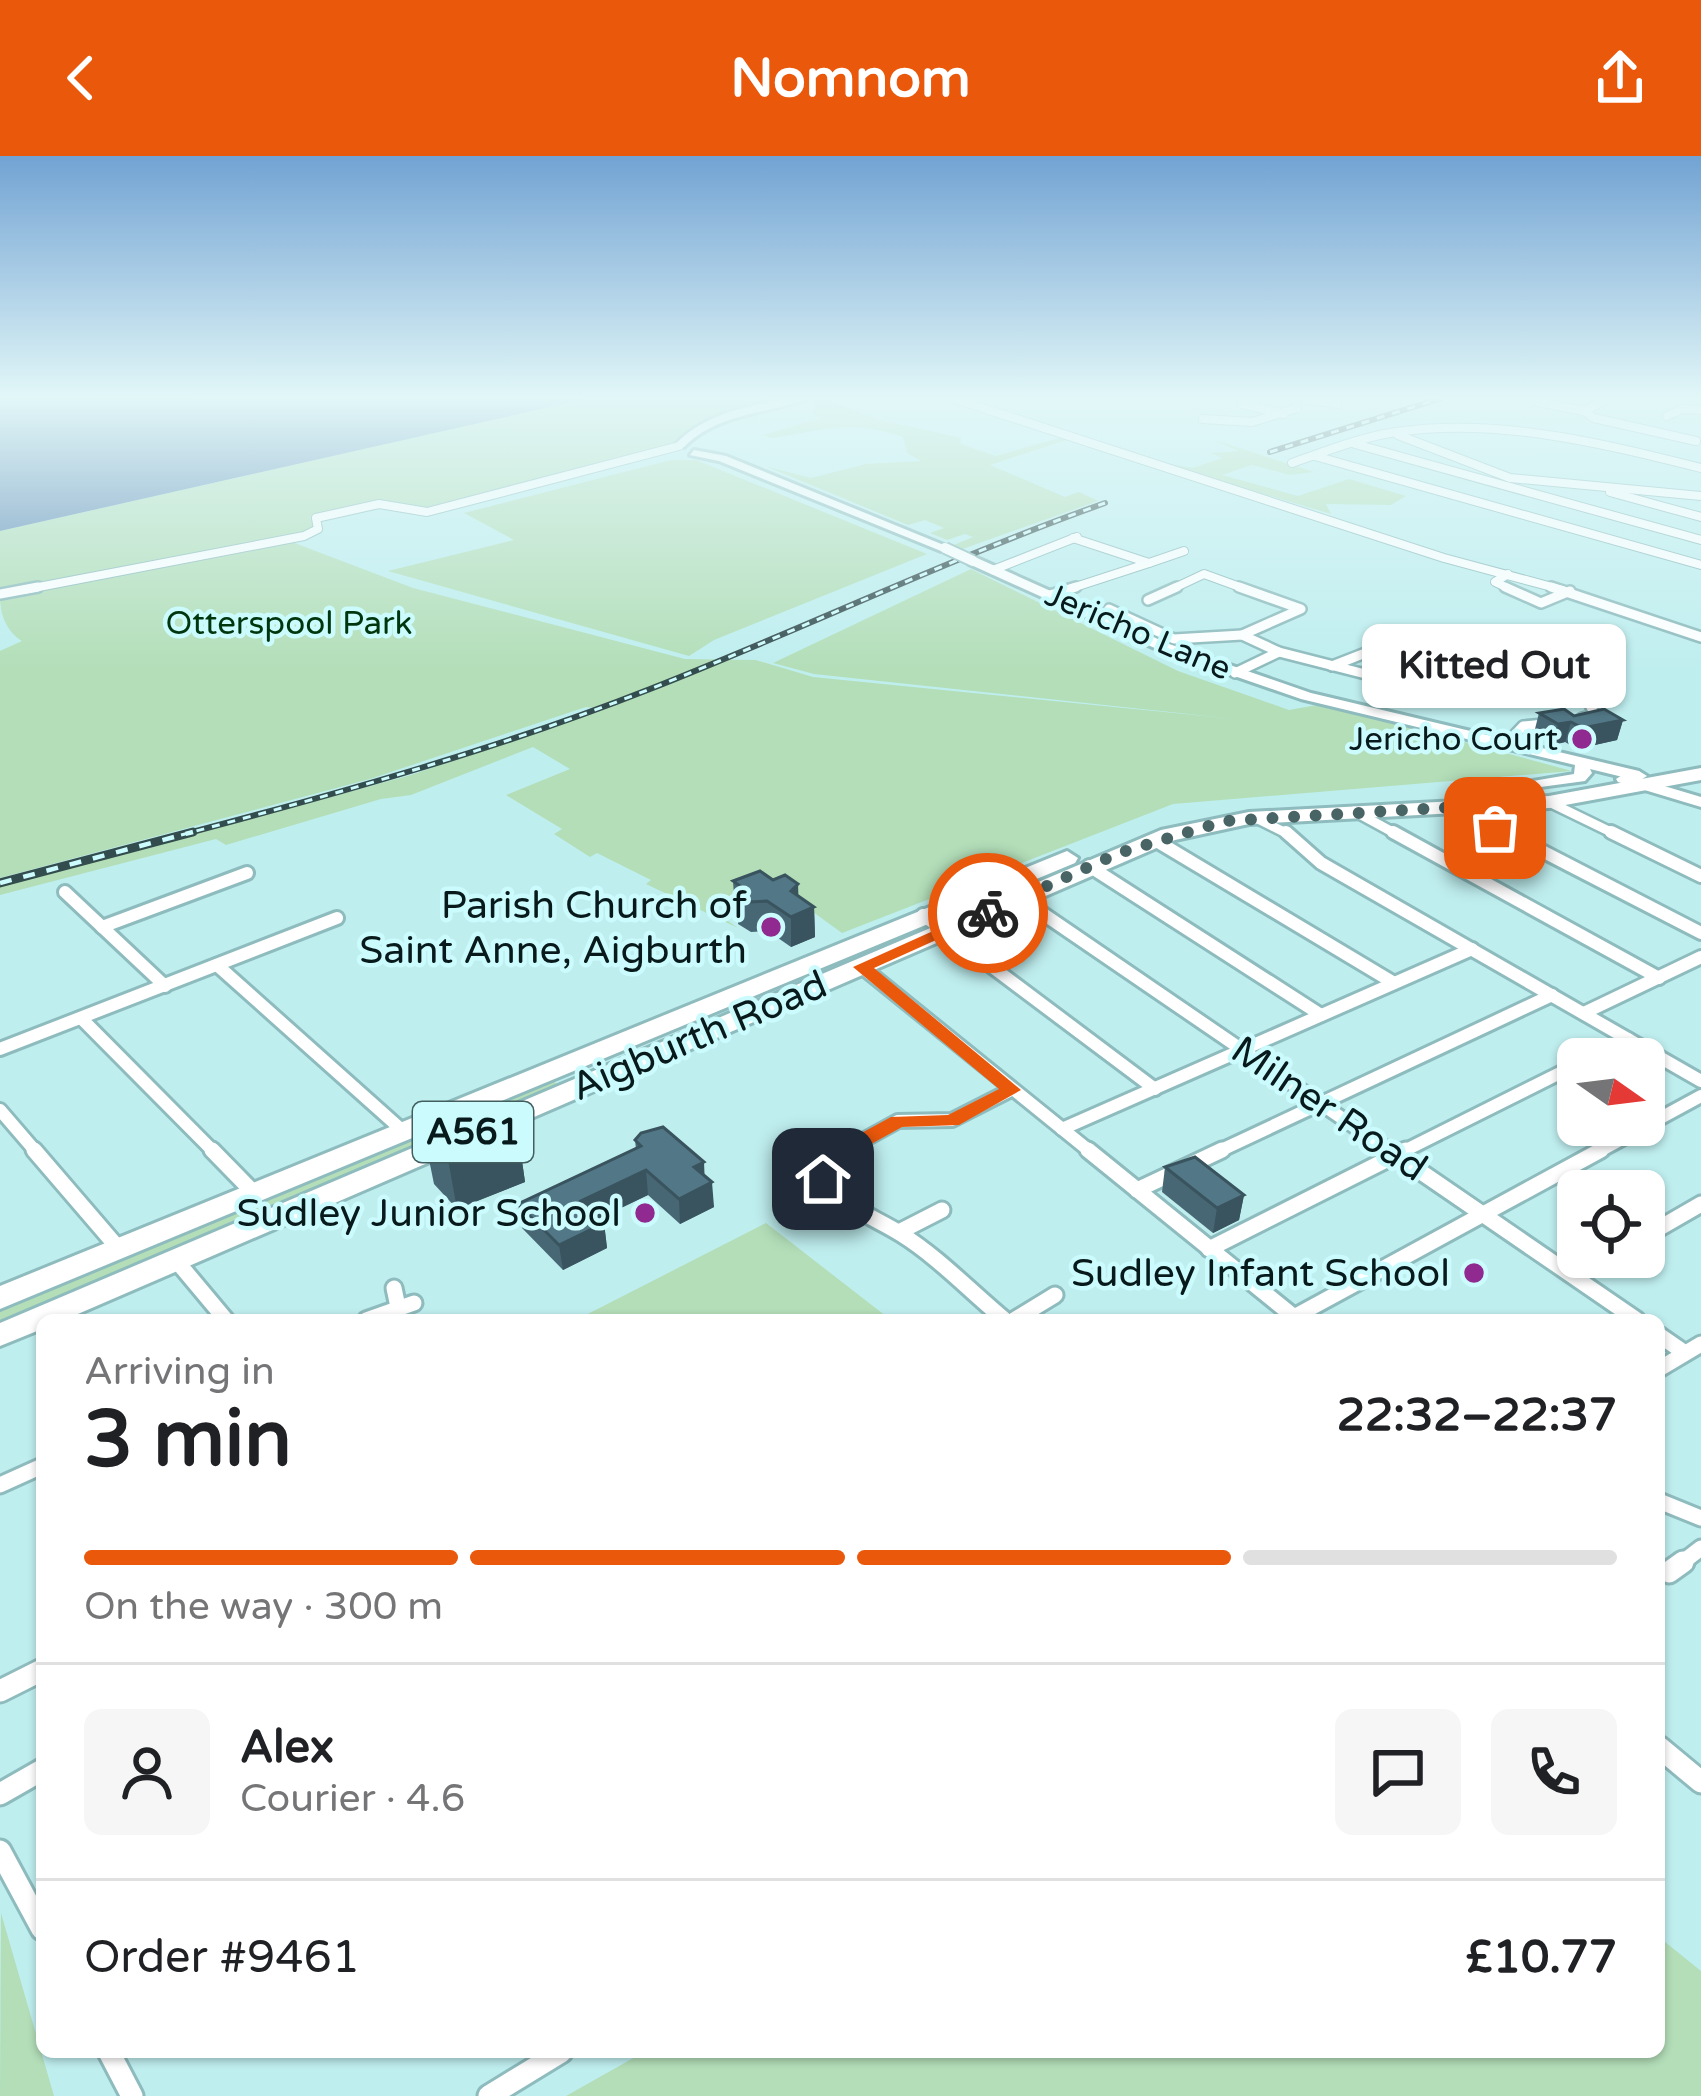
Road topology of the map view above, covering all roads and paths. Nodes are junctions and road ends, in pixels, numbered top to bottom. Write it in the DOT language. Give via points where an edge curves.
graph roads {
  1 [pos="520,489"];
  2 [pos="805,489"];
  3 [pos="1249,489"];
  4 [pos="1430,489"];
  5 [pos="1515,489"];
  6 [pos="1602,489"];
  7 [pos="1645,489"];
  8 [pos="1663,490"];
  9 [pos="1701,496"];
  10 [pos="1638,500"];
  11 [pos="1607,514"];
  12 [pos="1701,517"];
  13 [pos="1576,530"];
  14 [pos="1088,534"];
  15 [pos="1073,538"];
  16 [pos="1701,540"];
  17 [pos="1184,551"];
  18 [pos="1149,563"];
  19 [pos="1192,566"];
  20 [pos="1701,566"];
  21 [pos="993,569"];
  22 [pos="1204,574"];
  23 [pos="1508,574"];
  24 [pos="1570,591"];
  25 [pos="0,593"];
  26 [pos="1050,595"];
  27 [pos="1148,600"];
  28 [pos="1108,609"];
  29 [pos="1242,635"];
  30 [pos="1701,637"];
  31 [pos="1279,652"];
  32 [pos="1423,652"];
  33 [pos="1332,666"];
  34 [pos="1235,673"];
  35 [pos="1488,676"];
  36 [pos="1589,703"];
  37 [pos="1507,743"];
  38 [pos="1701,761"];
  39 [pos="1576,763"];
  40 [pos="1701,774"];
  41 [pos="1643,781"];
  42 [pos="1510,789"];
  43 [pos="1701,800"];
  44 [pos="1549,802"];
  45 [pos="1456,807"];
  46 [pos="1354,811"];
  47 [pos="1292,823"];
  48 [pos="1155,840"];
  49 [pos="1089,866"];
  50 [pos="1699,873"];
  51 [pos="248,874"];
  52 [pos="65,892"];
  53 [pos="1020,898"];
  54 [pos="337,918"];
  55 [pos="935,923"];
  56 [pos="102,927"];
  57 [pos="1701,933"];
  58 [pos="1472,949"];
  59 [pos="1701,957"];
  60 [pos="217,965"];
  61 [pos="862,967"];
  62 [pos="1659,978"];
  63 [pos="1394,983"];
  64 [pos="166,986"];
  65 [pos="1552,995"];
  66 [pos="1584,1013"];
  67 [pos="1322,1015"];
  68 [pos="81,1018"];
  69 [pos="1626,1038"];
  70 [pos="2,1044"];
  71 [pos="1242,1050"];
  72 [pos="1665,1060"];
  73 [pos="1557,1074"];
  74 [pos="1701,1081"];
  75 [pos="1155,1089"];
  76 [pos="1011,1090"];
  77 [pos="1701,1096"];
  78 [pos="1321,1103"];
  79 [pos="0,1110"];
  80 [pos="1062,1130"];
  81 [pos="403,1131"];
  82 [pos="1396,1155"];
  83 [pos="1137,1190"];
  84 [pos="253,1192"];
  85 [pos="1701,1204"];
  86 [pos="942,1210"];
  87 [pos="1482,1214"];
  88 [pos="1665,1225"];
  89 [pos="899,1232"];
  90 [pos="118,1249"];
  91 [pos="1209,1249"];
  92 [pos="175,1259"];
  93 [pos="1557,1264"];
  94 [pos="1577,1278"];
  95 [pos="394,1288"];
  96 [pos="1055,1295"];
  97 [pos="0,1298"];
  98 [pos="48,1314"];
  99 [pos="221,1314"];
  100 [pos="382,1314"];
  101 [pos="1002,1314"];
  102 [pos="1021,1314"];
  103 [pos="1290,1314"];
  104 [pos="1305,1314"];
  105 [pos="1628,1314"];
  106 [pos="36,1319"];
  107 [pos="0,1335"];
  108 [pos="1665,1337"];
  109 [pos="1693,1349"];
  110 [pos="1665,1365"];
  111 [pos="36,1469"];
  112 [pos="0,1486"];
  113 [pos="1665,1503"];
  114 [pos="1701,1518"];
  115 [pos="1701,1548"];
  116 [pos="1669,1572"];
  117 [pos="36,1673"];
  118 [pos="0,1691"];
  119 [pos="1665,1752"];
  120 [pos="36,1773"];
  121 [pos="1701,1781"];
  122 [pos="0,1794"];
  123 [pos="0,1851"];
  124 [pos="36,1918"];
  125 [pos="112,2058"];
  126 [pos="551,2058"];
  127 [pos="132,2096"];
  128 [pos="489,2096"];
  1 -- 25 [label="street" via="427,512 379,504 325,515 304,536"];
  2 -- 21 [label="street, Jericho Lane, bridge"];
  3 -- 23 [label="street"];
  4 -- 13 [label="street"];
  5 -- 11 [label="street"];
  6 -- 10 [label="street"];
  7 -- 8 [label="street"];
  8 -- 9 [label="street"];
  8 -- 10 [label="street"];
  10 -- 11 [label="street"];
  10 -- 12 [label="street"];
  11 -- 13 [label="street"];
  11 -- 16 [label="street"];
  13 -- 20 [label="street"];
  14 -- 15 [label="street"];
  15 -- 18 [label="street"];
  15 -- 21 [label="street"];
  17 -- 18 [label="street"];
  18 -- 26 [label="street"];
  19 -- 22 [label="street"];
  21 -- 26 [label="street, Jericho Lane"];
  22 -- 27 [label="street"];
  22 -- 29 [label="street" via="1301,609"];
  23 -- 24 [label="street"];
  23 -- 24 [label="street" via="1496,581 1541,603"];
  24 -- 30 [label="street"];
  26 -- 34 [label="street, Jericho Lane"];
  28 -- 29 [label="street" via="1174,639"];
  29 -- 31 [label="street"];
  31 -- 33 [label="street"];
  31 -- 34 [label="street"];
  32 -- 33 [label="street" via="1396,640"];
  33 -- 35 [label="street" via="1440,694"];
  34 -- 37 [label="street, Jericho Lane"];
  36 -- 37 [label="street" via="1595,715 1523,726"];
  37 -- 39 [label="street, Jericho Lane"];
  38 -- 41 [label="highway, Aigburth Road / A561"];
  39 -- 41 [label="street, Jericho Lane"];
  39 -- 42 [label="street" via="1579,778"];
  40 -- 41 [label="highway, Aigburth Road / A561"];
  41 -- 42 [label="highway, Aigburth Road / A561"];
  41 -- 43 [label="street, Jericho Lane"];
  41 -- 44 [label="highway, Aigburth Road / A561"];
  42 -- 55 [label="highway, Aigburth Road / A561" via="1205,813 1113,839"];
  44 -- 45 [label="highway, Aigburth Road / A561"];
  44 -- 50 [label="street"];
  45 -- 46 [label="highway, Aigburth Road / A561"];
  45 -- 57 [label="street"];
  46 -- 47 [label="highway, Aigburth Road / A561"];
  46 -- 62 [label="street"];
  47 -- 48 [label="highway, Aigburth Road / A561" via="1249,818"];
  47 -- 58 [label="street" via="1321,863"];
  48 -- 49 [label="highway, Aigburth Road / A561"];
  48 -- 63 [label="street"];
  49 -- 53 [label="highway, Aigburth Road / A561"];
  49 -- 67 [label="street"];
  51 -- 56 [label="street"];
  52 -- 56 [label="street"];
  53 -- 55 [label="highway, Aigburth Road / A561"];
  53 -- 71 [label="street, Milner Road"];
  54 -- 60 [label="street"];
  55 -- 61 [label="highway, Aigburth Road / A561"];
  55 -- 75 [label="street"];
  55 -- 81 [label="highway, Aigburth Road / A561"];
  56 -- 64 [label="street"];
  58 -- 63 [label="street"];
  58 -- 65 [label="street"];
  59 -- 62 [label="street"];
  60 -- 64 [label="street"];
  60 -- 81 [label="street"];
  61 -- 76 [label="street"];
  61 -- 92 [label="highway, Aigburth Road / A561"];
  62 -- 66 [label="street"];
  63 -- 67 [label="street"];
  64 -- 68 [label="street"];
  65 -- 66 [label="street"];
  65 -- 78 [label="street"];
  66 -- 69 [label="street"];
  67 -- 71 [label="street"];
  68 -- 70 [label="street"];
  68 -- 84 [label="street"];
  71 -- 75 [label="street"];
  71 -- 78 [label="street, Milner Road"];
  72 -- 74 [label="street"];
  73 -- 82 [label="street"];
  75 -- 80 [label="street"];
  76 -- 80 [label="street"];
  76 -- 89 [label="street" via="952,1120 898,1121 828,1160 825,1183"];
  77 -- 87 [label="street"];
  78 -- 82 [label="street, Milner Road"];
  78 -- 83 [label="street"];
  79 -- 90 [label="street"];
  80 -- 83 [label="street"];
  81 -- 84 [label="highway, Aigburth Road / A561"];
  82 -- 87 [label="street, Milner Road"];
  82 -- 91 [label="street"];
  83 -- 91 [label="street"];
  84 -- 90 [label="highway, Aigburth Road / A561"];
  85 -- 88 [label="street"];
  86 -- 89 [label="street"];
  87 -- 93 [label="street, Milner Road"];
  87 -- 104 [label="street"];
  89 -- 101 [label="street"];
  90 -- 97 [label="highway, Aigburth Road / A561"];
  91 -- 103 [label="street"];
  92 -- 98 [label="highway, Aigburth Road / A561"];
  92 -- 99 [label="street"];
  94 -- 105 [label="street, Milner Road"];
  95 -- 100 [label="street" via="406,1305"];
  96 -- 102 [label="street"];
  106 -- 107 [label="highway, Aigburth Road / A561"];
  108 -- 109 [label="street"];
  109 -- 110 [label="street"];
  111 -- 112 [label="street"];
  113 -- 114 [label="street"];
  115 -- 116 [label="street"];
  117 -- 118 [label="street"];
  119 -- 121 [label="street"];
  120 -- 122 [label="street"];
  123 -- 124 [label="street"];
  125 -- 127 [label="street"];
  126 -- 128 [label="street"];
}
